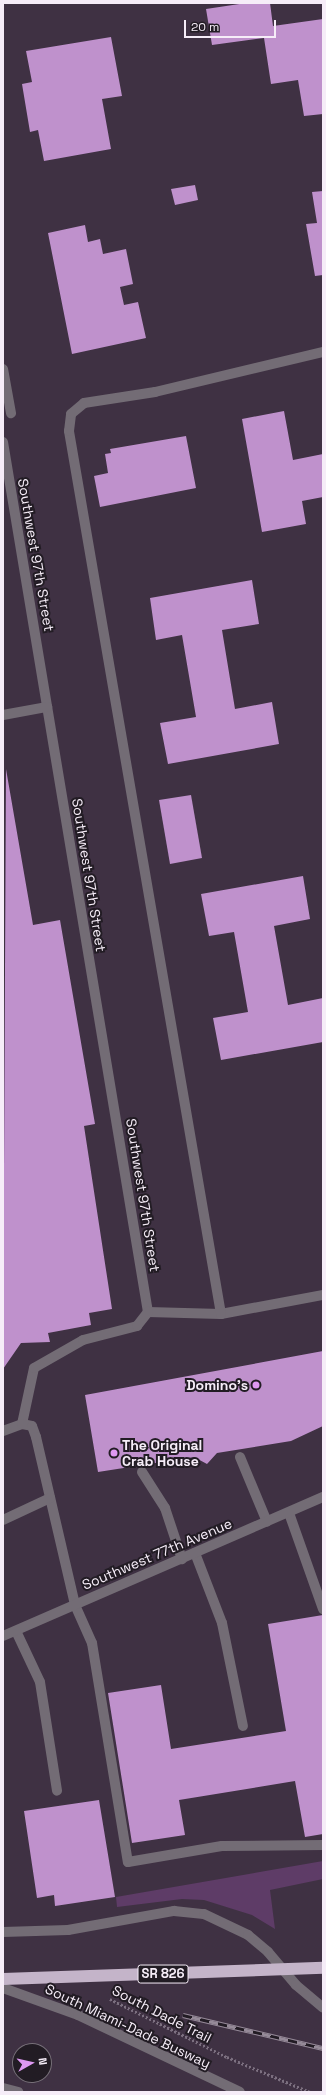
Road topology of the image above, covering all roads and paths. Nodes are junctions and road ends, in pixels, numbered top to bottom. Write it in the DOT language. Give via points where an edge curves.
graph roads {
  1 [pos="323,352"];
  2 [pos="3,369"];
  3 [pos="11,413"];
  4 [pos="3,442"];
  5 [pos="47,707"];
  6 [pos="3,715"];
  7 [pos="323,1295"];
  8 [pos="148,1312"];
  9 [pos="221,1314"];
  10 [pos="22,1424"];
  11 [pos="3,1431"];
  12 [pos="240,1457"];
  13 [pos="142,1472"];
  14 [pos="323,1497"];
  15 [pos="50,1498"];
  16 [pos="289,1512"];
  17 [pos="3,1520"];
  18 [pos="268,1522"];
  19 [pos="195,1553"];
  20 [pos="182,1559"];
  21 [pos="75,1605"];
  22 [pos="323,1609"];
  23 [pos="16,1631"];
  24 [pos="3,1636"];
  25 [pos="243,1726"];
  26 [pos="57,1791"];
  27 [pos="323,1845"];
  28 [pos="3,1932"];
  29 [pos="323,1968"];
  30 [pos="3,1979"];
  31 [pos="3,1988"];
  32 [pos="105,1996"];
  33 [pos="323,2008"];
  34 [pos="3,2088"];
  35 [pos="18,2092"];
  36 [pos="240,2092"];
  37 [pos="310,2092"];
  1 -- 9 [label="street" via="155,392 84,403 70,414 69,430"];
  2 -- 3 [label="street"];
  4 -- 5 [label="street, Southwest 97th Street"];
  5 -- 6 [label="street"];
  5 -- 8 [label="street, Southwest 97th Street"];
  7 -- 9 [label="street"];
  8 -- 9 [label="street"];
  8 -- 10 [label="street" via="137,1326 83,1340 34,1368"];
  10 -- 11 [label="street"];
  10 -- 15 [label="street" via="32,1426"];
  12 -- 18 [label="street"];
  13 -- 20 [label="street" via="165,1508"];
  14 -- 16 [label="street, Southwest 77th Avenue"];
  15 -- 17 [label="street"];
  15 -- 21 [label="street"];
  16 -- 18 [label="street, Southwest 77th Avenue"];
  16 -- 22 [label="street"];
  18 -- 19 [label="street, Southwest 77th Avenue"];
  19 -- 20 [label="street, Southwest 77th Avenue"];
  19 -- 25 [label="street" via="222,1623"];
  20 -- 21 [label="street, Southwest 77th Avenue"];
  21 -- 23 [label="street, Southwest 77th Avenue"];
  21 -- 27 [label="street" via="92,1643 128,1862 222,1846"];
  23 -- 24 [label="street, Southwest 77th Avenue"];
  23 -- 26 [label="street" via="40,1682"];
  28 -- 33 [label="street" via="68,1930 174,1911 204,1914 248,1935 296,1985"];
  29 -- 30 [label="highway, SR 826, bridge"];
  31 -- 36 [label="street, South Miami-Dade Busway" via="78,2015"];
  32 -- 37 [label="path, South Dade Trail" via="227,2057"];
  34 -- 35 [label="street"];
}
